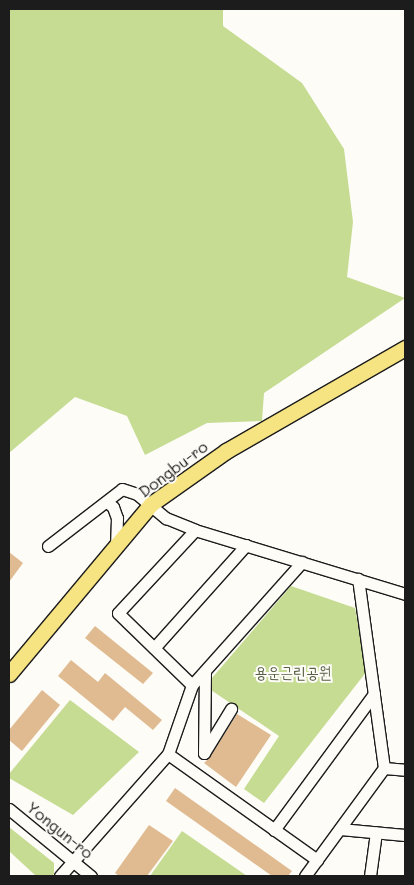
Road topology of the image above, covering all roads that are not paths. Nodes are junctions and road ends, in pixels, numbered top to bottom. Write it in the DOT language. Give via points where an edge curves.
graph roads {
  1 [pos="405,348"];
  2 [pos="107,502"];
  3 [pos="151,504"];
  4 [pos="195,530"];
  5 [pos="116,544"];
  6 [pos="246,545"];
  7 [pos="48,546"];
  8 [pos="302,562"];
  9 [pos="358,579"];
  10 [pos="405,594"];
  11 [pos="154,648"];
  12 [pos="205,672"];
  13 [pos="9,674"];
  14 [pos="192,685"];
  15 [pos="374,694"];
  16 [pos="231,709"];
  17 [pos="168,754"];
  18 [pos="384,768"];
  19 [pos="405,770"];
  20 [pos="9,809"];
  21 [pos="340,829"];
  22 [pos="274,830"];
  23 [pos="376,832"];
  24 [pos="405,835"];
  25 [pos="317,860"];
  26 [pos="72,862"];
  27 [pos="60,876"];
  28 [pos="91,876"];
  29 [pos="305,876"];
  30 [pos="370,876"];
  1 -- 3 [label="main road, Dongbu-ro" via="226,451"];
  2 -- 3 [label="street" via="122,489"];
  2 -- 5 [label="street" via="117,518"];
  2 -- 7 [label="street"];
  3 -- 4 [label="street" via="166,518"];
  3 -- 5 [label="main road, Dongbu-ro"];
  4 -- 6 [label="street"];
  4 -- 11 [label="street" via="118,613"];
  5 -- 13 [label="main road, Dongbu-ro"];
  6 -- 8 [label="street"];
  6 -- 11 [label="street"];
  8 -- 9 [label="street"];
  8 -- 12 [label="street"];
  9 -- 10 [label="street"];
  9 -- 15 [label="street"];
  11 -- 14 [label="street"];
  12 -- 14 [label="street"];
  12 -- 16 [label="street" via="204,753"];
  14 -- 17 [label="street"];
  15 -- 18 [label="street"];
  15 -- 22 [label="street"];
  17 -- 22 [label="street"];
  17 -- 26 [label="street"];
  18 -- 19 [label="street"];
  18 -- 21 [label="street"];
  20 -- 26 [label="street, Yongun-ro"];
  21 -- 23 [label="street"];
  21 -- 25 [label="street"];
  22 -- 25 [label="street"];
  23 -- 24 [label="street"];
  23 -- 30 [label="street"];
  25 -- 29 [label="street"];
  26 -- 27 [label="street"];
  26 -- 28 [label="street, Yongun-ro"];
}
